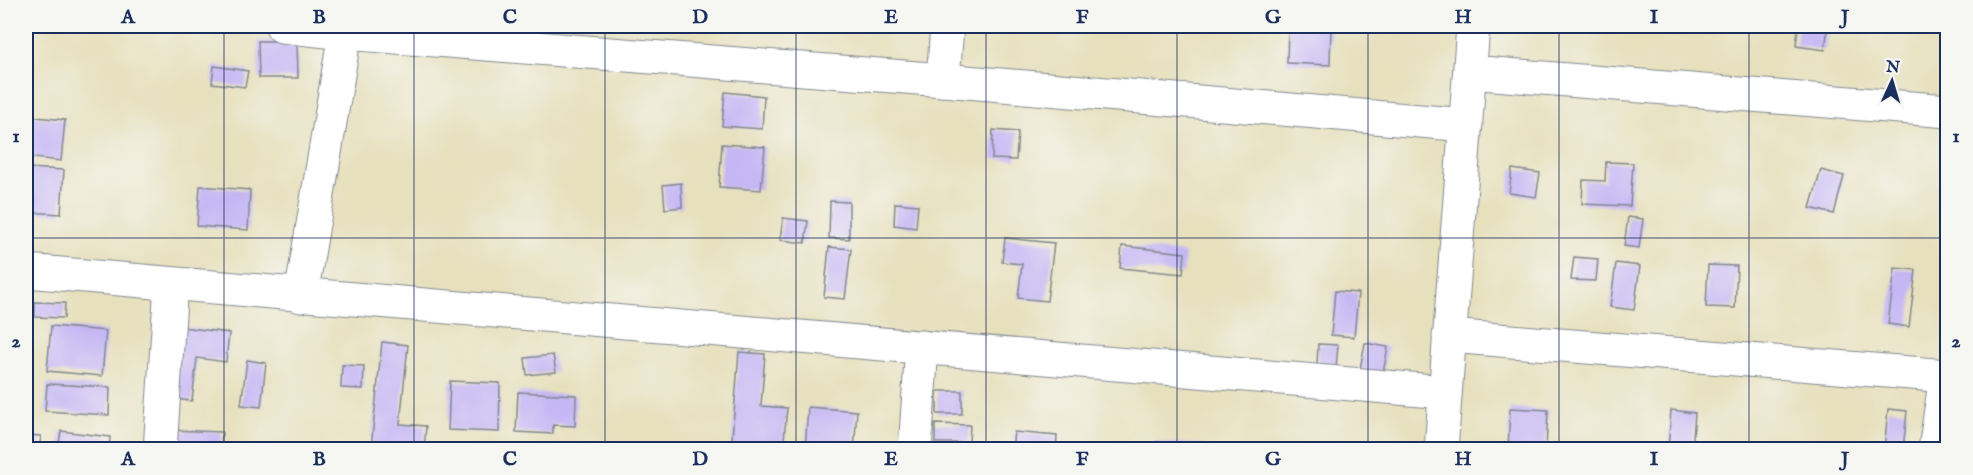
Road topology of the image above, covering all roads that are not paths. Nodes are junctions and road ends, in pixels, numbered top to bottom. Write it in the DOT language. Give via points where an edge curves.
graph roads {
  1 [pos="282,26"];
  2 [pos="947,26"];
  3 [pos="1473,26"];
  4 [pos="345,33"];
  5 [pos="514,36"];
  6 [pos="1470,72"];
  7 [pos="943,80"];
  8 [pos="1947,111"];
  9 [pos="1466,125"];
  10 [pos="26,271"];
  11 [pos="171,284"];
  12 [pos="301,296"];
  13 [pos="1449,336"];
  14 [pos="922,347"];
  15 [pos="1947,376"];
  16 [pos="1445,392"];
  17 [pos="160,450"];
  18 [pos="915,450"];
  19 [pos="1441,450"];
  20 [pos="1935,450"];
  1 -- 4 [label="street"];
  2 -- 7 [label="street"];
  3 -- 6 [label="street"];
  4 -- 5 [label="street"];
  4 -- 12 [label="street"];
  5 -- 7 [label="street"];
  6 -- 8 [label="street"];
  6 -- 9 [label="street"];
  7 -- 9 [label="street"];
  9 -- 13 [label="street"];
  10 -- 11 [label="street"];
  11 -- 12 [label="street"];
  11 -- 17 [label="street"];
  12 -- 14 [label="street"];
  13 -- 15 [label="street"];
  13 -- 16 [label="street"];
  14 -- 16 [label="street"];
  14 -- 18 [label="street"];
  15 -- 20 [label="street"];
  16 -- 19 [label="street"];
}
